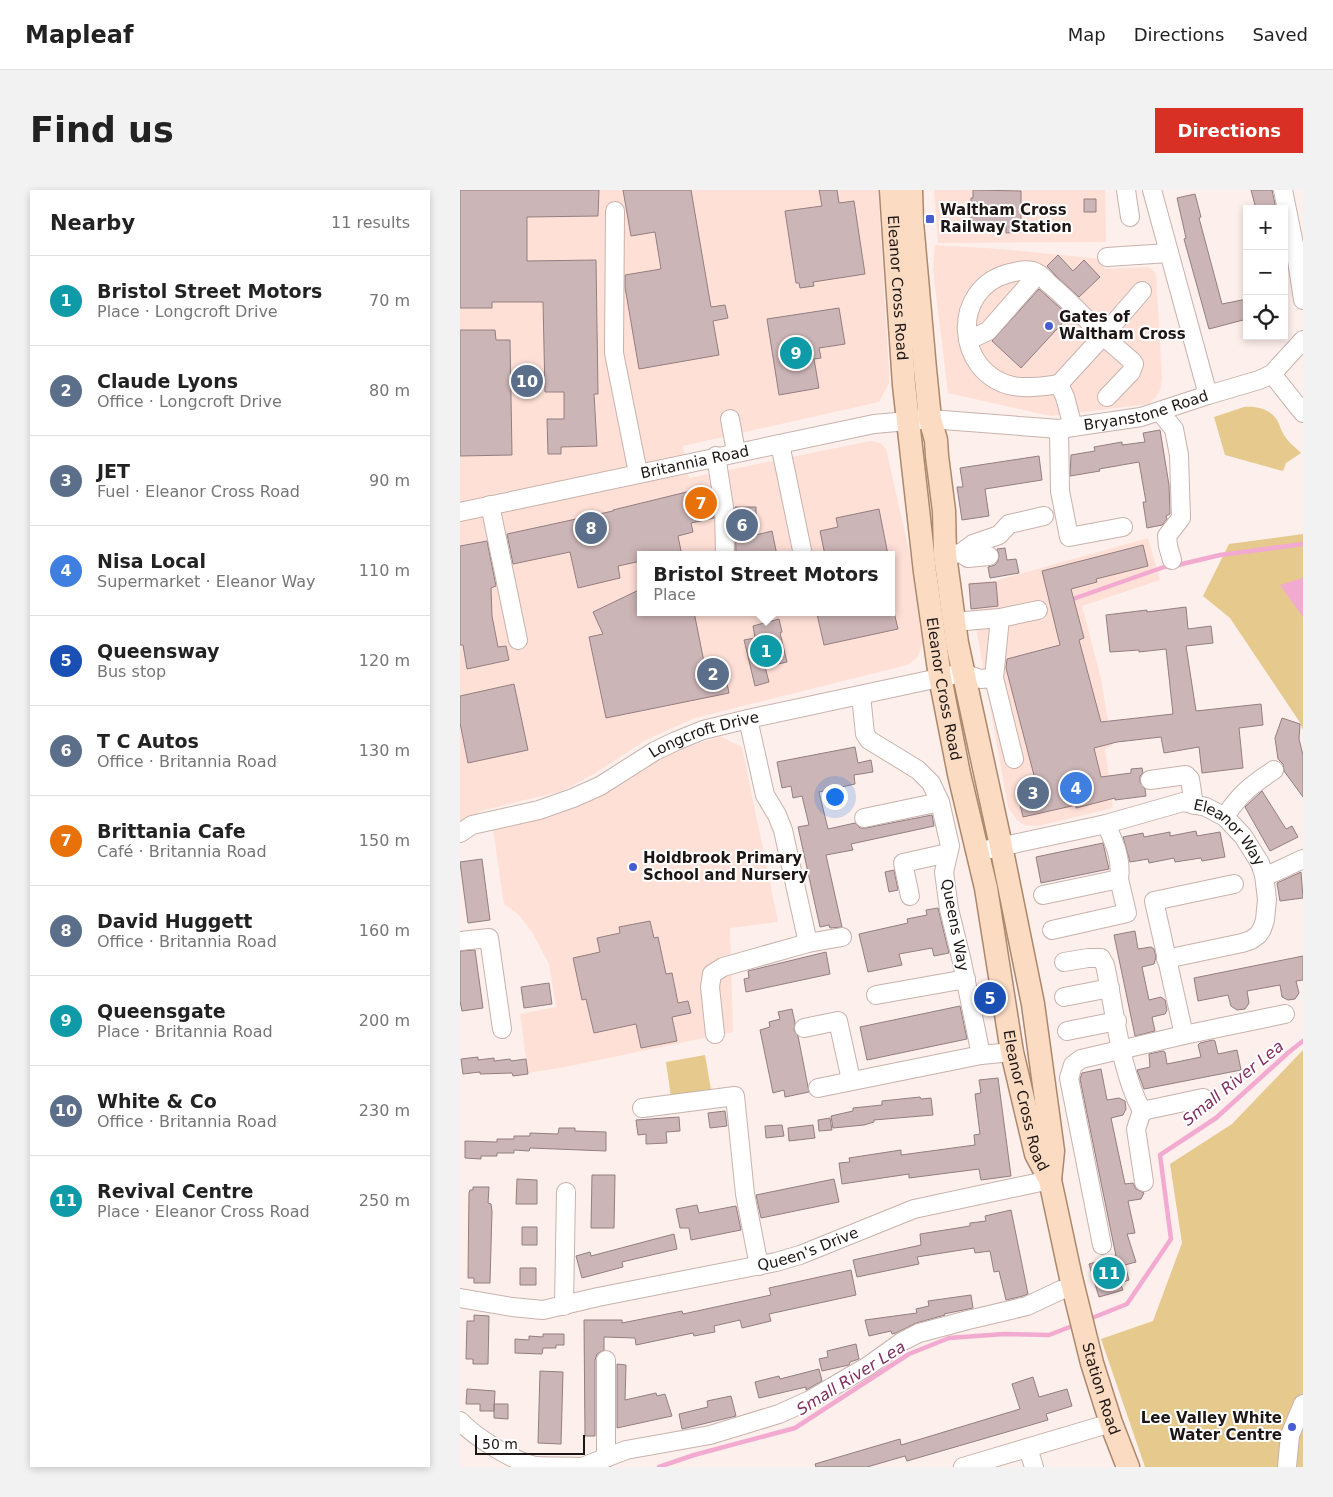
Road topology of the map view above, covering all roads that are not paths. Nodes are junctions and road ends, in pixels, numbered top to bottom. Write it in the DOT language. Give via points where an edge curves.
graph roads {
  1 [pos="891,190"];
  2 [pos="911,190"];
  3 [pos="1126,190"];
  4 [pos="1283,190"];
  5 [pos="1153,192"];
  6 [pos="616,211"];
  7 [pos="1130,217"];
  8 [pos="1296,217"];
  9 [pos="1169,253"];
  10 [pos="1107,257"];
  11 [pos="1038,274"];
  12 [pos="1142,290"];
  13 [pos="1303,300"];
  14 [pos="1104,336"];
  15 [pos="969,340"];
  16 [pos="1303,340"];
  17 [pos="1272,374"];
  18 [pos="1059,384"];
  19 [pos="1208,395"];
  20 [pos="1107,397"];
  21 [pos="1160,412"];
  22 [pos="1303,413"];
  23 [pos="730,419"];
  24 [pos="930,419"];
  25 [pos="908,421"];
  26 [pos="1066,428"];
  27 [pos="780,444"];
  28 [pos="736,452"];
  29 [pos="716,456"];
  30 [pos="638,473"];
  31 [pos="490,505"];
  32 [pos="460,512"];
  33 [pos="1044,516"];
  34 [pos="1123,527"];
  35 [pos="725,551"];
  36 [pos="802,551"];
  37 [pos="953,554"];
  38 [pos="989,556"];
  39 [pos="1172,560"];
  40 [pos="1038,610"];
  41 [pos="1000,618"];
  42 [pos="954,622"];
  43 [pos="518,640"];
  44 [pos="962,673"];
  45 [pos="940,677"];
  46 [pos="994,678"];
  47 [pos="861,695"];
  48 [pos="748,719"];
  49 [pos="1014,759"];
  50 [pos="1274,770"];
  51 [pos="1150,780"];
  52 [pos="940,802"];
  53 [pos="1194,805"];
  54 [pos="1226,817"];
  55 [pos="864,818"];
  56 [pos="1106,824"];
  57 [pos="460,833"];
  58 [pos="1001,846"];
  59 [pos="976,852"];
  60 [pos="948,853"];
  61 [pos="1303,859"];
  62 [pos="1264,876"];
  63 [pos="1119,879"];
  64 [pos="1234,884"];
  65 [pos="910,896"];
  66 [pos="1043,896"];
  67 [pos="1052,930"];
  68 [pos="842,937"];
  69 [pos="460,941"];
  70 [pos="808,943"];
  71 [pos="1166,958"];
  72 [pos="1064,962"];
  73 [pos="966,980"];
  74 [pos="1110,988"];
  75 [pos="876,995"];
  76 [pos="1064,997"];
  77 [pos="1285,1014"];
  78 [pos="1117,1021"];
  79 [pos="804,1028"];
  80 [pos="502,1029"];
  81 [pos="1067,1031"];
  82 [pos="715,1034"];
  83 [pos="1184,1035"];
  84 [pos="1122,1051"];
  85 [pos="1012,1052"];
  86 [pos="981,1055"];
  87 [pos="851,1080"];
  88 [pos="818,1088"];
  89 [pos="1203,1098"];
  90 [pos="642,1108"];
  91 [pos="1142,1111"];
  92 [pos="1050,1180"];
  93 [pos="1144,1182"];
  94 [pos="566,1192"];
  95 [pos="1102,1245"];
  96 [pos="759,1266"];
  97 [pos="1073,1287"];
  98 [pos="460,1298"];
  99 [pos="564,1306"];
  100 [pos="1079,1311"];
  101 [pos="606,1360"];
  102 [pos="1303,1404"];
  103 [pos="460,1420"];
  104 [pos="1111,1423"];
  105 [pos="1028,1448"];
  106 [pos="606,1458"];
  107 [pos="582,1467"];
  108 [pos="963,1467"];
  109 [pos="1034,1467"];
  110 [pos="1128,1467"];
  111 [pos="1287,1467"];
  1 -- 25 [label="main road, Eleanor Cross Road" via="898,320"];
  2 -- 24 [label="main road, Eleanor Cross Road"];
  3 -- 7 [label="street"];
  4 -- 8 [label="street"];
  5 -- 9 [label="street, Bryanstone Road"];
  6 -- 30 [label="street" via="614,353"];
  8 -- 13 [label="street"];
  9 -- 10 [label="street"];
  9 -- 19 [label="street, Bryanstone Road"];
  11 -- 14 [label="street"];
  11 -- 15 [label="street" via="988,331"];
  11 -- 15 [label="street" via="1024,270 998,276 978,292 969,310"];
  12 -- 14 [label="street"];
  14 -- 18 [label="street"];
  14 -- 20 [label="street" via="1134,364 1131,372"];
  15 -- 18 [label="street" via="971,352 985,371 1001,383 1015,387"];
  16 -- 17 [label="street"];
  17 -- 19 [label="street"];
  17 -- 22 [label="street"];
  18 -- 26 [label="street" via="1065,397"];
  19 -- 21 [label="street, Bryanstone Road"];
  21 -- 26 [label="street, Bryanstone Road"];
  21 -- 39 [label="street" via="1174,429 1179,455 1181,518 1168,536"];
  23 -- 28 [label="street"];
  24 -- 25 [label="street, Britannia Road"];
  24 -- 26 [label="street, Bryanstone Road"];
  24 -- 37 [label="main road, Eleanor Cross Road"];
  25 -- 27 [label="street, Britannia Road" via="868,425"];
  25 -- 45 [label="main road, Eleanor Cross Road"];
  26 -- 34 [label="street" via="1058,457 1060,491 1069,536"];
  27 -- 28 [label="street, Britannia Road"];
  27 -- 36 [label="street"];
  28 -- 29 [label="street, Britannia Road"];
  29 -- 30 [label="street, Britannia Road"];
  29 -- 35 [label="street" via="723,498"];
  30 -- 31 [label="street, Britannia Road"];
  31 -- 32 [label="street, Britannia Road"];
  31 -- 43 [label="street"];
  33 -- 37 [label="street" via="1009,524 999,535"];
  37 -- 38 [label="street" via="968,558"];
  37 -- 42 [label="main road, Eleanor Cross Road"];
  40 -- 41 [label="street"];
  41 -- 42 [label="street"];
  41 -- 46 [label="street"];
  42 -- 44 [label="main road, Eleanor Cross Road"];
  44 -- 45 [label="street, Longcroft Drive"];
  44 -- 46 [label="street" via="981,679"];
  44 -- 58 [label="main road, Eleanor Cross Road"];
  45 -- 47 [label="street, Longcroft Drive"];
  45 -- 59 [label="main road, Eleanor Cross Road"];
  46 -- 49 [label="street"];
  47 -- 48 [label="street, Longcroft Drive"];
  47 -- 52 [label="street, Queens Way" via="865,734 922,774 935,788"];
  48 -- 57 [label="street, Longcroft Drive" via="676,740 600,786 573,798 539,810 472,825"];
  48 -- 70 [label="street" via="765,795 783,830"];
  50 -- 54 [label="street" via="1250,786 1235,801"];
  51 -- 53 [label="street" via="1186,776 1190,779"];
  52 -- 55 [label="street"];
  52 -- 60 [label="street, Queens Way" via="949,838"];
  53 -- 54 [label="street, Eleanor Way"];
  53 -- 56 [label="street, Eleanor Way" via="1183,802"];
  54 -- 62 [label="street, Eleanor Way" via="1251,848"];
  56 -- 58 [label="street, Eleanor Way"];
  56 -- 63 [label="street" via="1116,847"];
  58 -- 59 [label="street, Eleanor Way"];
  58 -- 92 [label="main road, Eleanor Cross Road" via="1033,1004 1053,1151"];
  59 -- 85 [label="main road, Eleanor Cross Road" via="986,888"];
  60 -- 65 [label="street" via="903,863"];
  60 -- 73 [label="street, Queens Way" via="945,881"];
  61 -- 62 [label="street"];
  62 -- 71 [label="street, Eleanor Way" via="1265,920 1258,935 1242,943"];
  63 -- 66 [label="street"];
  63 -- 67 [label="street" via="1127,913"];
  64 -- 71 [label="street" via="1154,901"];
  68 -- 70 [label="street"];
  69 -- 80 [label="street" via="489,938"];
  70 -- 82 [label="street" via="723,967 712,974 710,986"];
  71 -- 83 [label="street"];
  72 -- 74 [label="street" via="1101,958"];
  73 -- 75 [label="street"];
  73 -- 86 [label="street, Queens Way"];
  74 -- 76 [label="street"];
  74 -- 78 [label="street"];
  77 -- 83 [label="street"];
  78 -- 81 [label="street"];
  78 -- 84 [label="street"];
  79 -- 87 [label="street" via="838,1021"];
  83 -- 84 [label="street"];
  84 -- 91 [label="street" via="1133,1094"];
  84 -- 95 [label="street" via="1081,1059 1073,1065 1069,1078"];
  85 -- 86 [label="street"];
  85 -- 92 [label="main road, Eleanor Cross Road" via="1036,1154"];
  86 -- 87 [label="street"];
  87 -- 88 [label="street"];
  89 -- 91 [label="street"];
  90 -- 96 [label="street" via="735,1096 745,1194"];
  91 -- 93 [label="street" via="1136,1129"];
  92 -- 96 [label="street, Queen's Drive" via="914,1208 800,1255"];
  92 -- 97 [label="main road, Eleanor Cross Road"];
  94 -- 99 [label="street"];
  96 -- 99 [label="street, Queen's Drive"];
  97 -- 100 [label="main road, Eleanor Cross Road"];
  97 -- 106 [label="street" via="1027,1306 919,1333 810,1400 779,1414 710,1435 626,1450"];
  98 -- 99 [label="street, Queen's Drive" via="534,1310"];
  100 -- 104 [label="main road, Station Road"];
  101 -- 106 [label="street"];
  102 -- 111 [label="street" via="1290,1435"];
  103 -- 107 [label="street" via="475,1435 530,1464"];
  104 -- 105 [label="street"];
  104 -- 110 [label="main road, Station Road"];
  105 -- 108 [label="street"];
  105 -- 109 [label="street"];
  106 -- 107 [label="street"];
}
